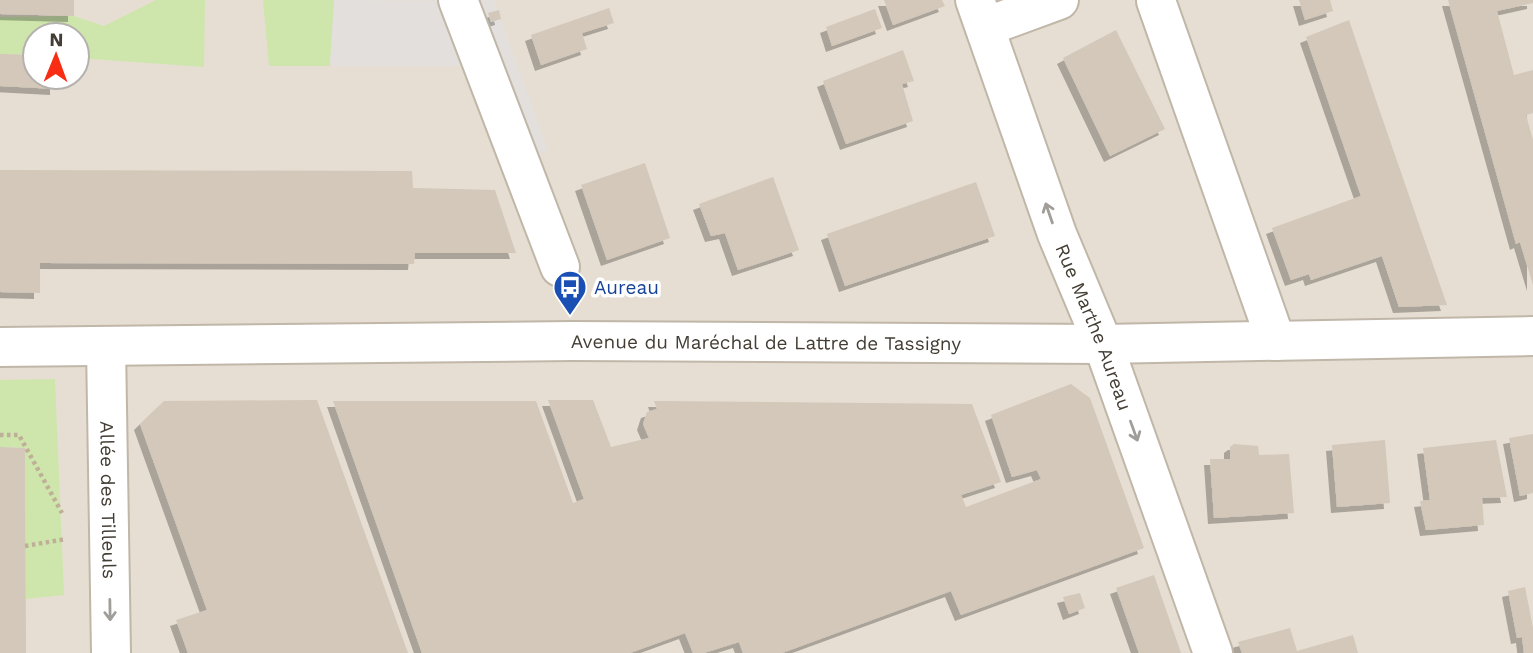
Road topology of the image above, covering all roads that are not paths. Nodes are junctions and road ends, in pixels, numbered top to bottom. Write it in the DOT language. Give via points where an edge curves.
graph roads {
  1 [pos="458,0"];
  2 [pos="1059,0"];
  3 [pos="1156,1"];
  4 [pos="980,14"];
  5 [pos="560,267"];
  6 [pos="1533,336"];
  7 [pos="1276,341"];
  8 [pos="1103,344"];
  9 [pos="106,346"];
  10 [pos="0,347"];
  11 [pos="111,653"];
  12 [pos="1213,653"];
  1 -- 5 [label="street"];
  2 -- 4 [label="street"];
  3 -- 7 [label="street"];
  8 -- 4 [label="street, Rue Marthe Aureau, one-way" via="1057,234"];
  6 -- 7 [label="street, Avenue du Maréchal de Lattre de Tassigny"];
  7 -- 8 [label="street, Avenue du Maréchal de Lattre de Tassigny"];
  8 -- 9 [label="street, Avenue du Maréchal de Lattre de Tassigny" via="572,341"];
  8 -- 12 [label="street, Rue Marthe Aureau, one-way"];
  9 -- 10 [label="street, Avenue du Maréchal de Lattre de Tassigny"];
  9 -- 11 [label="street, Allée des Tilleuls, one-way"];
}
